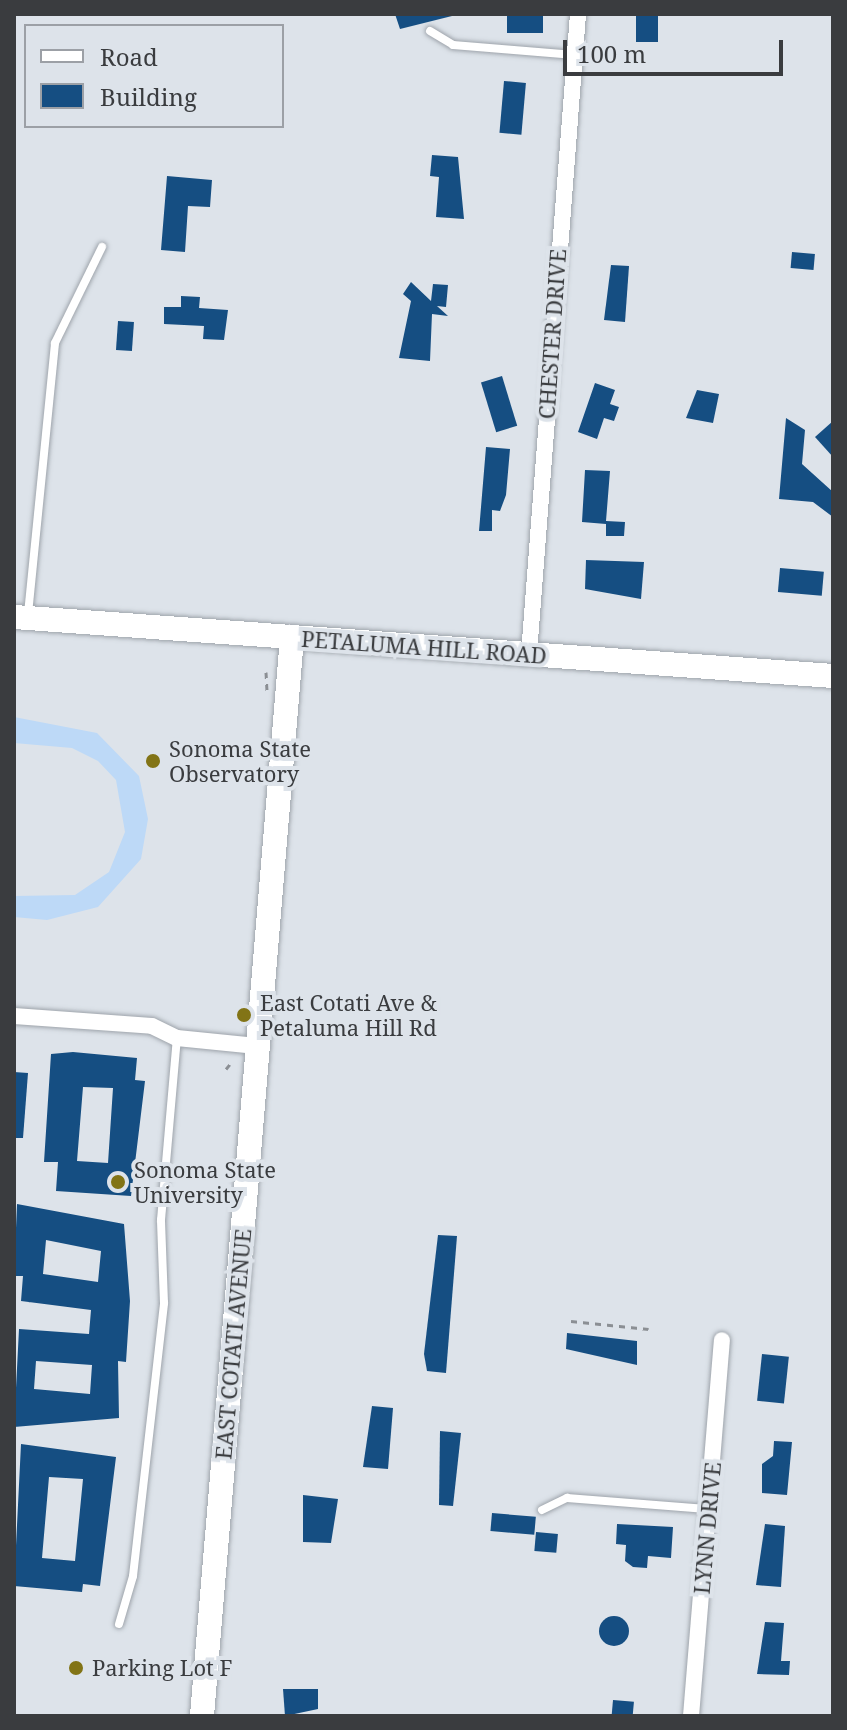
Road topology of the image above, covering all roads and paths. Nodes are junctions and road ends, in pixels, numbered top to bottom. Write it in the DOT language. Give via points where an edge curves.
graph roads {
  1 [pos="578,14"];
  2 [pos="430,31"];
  3 [pos="575,55"];
  4 [pos="102,247"];
  5 [pos="21,618"];
  6 [pos="292,637"];
  7 [pos="529,654"];
  8 [pos="833,676"];
  9 [pos="14,1016"];
  10 [pos="177,1038"];
  11 [pos="257,1046"];
  12 [pos="230,1064"];
  13 [pos="226,1069"];
  14 [pos="571,1321"];
  15 [pos="649,1329"];
  16 [pos="722,1340"];
  17 [pos="542,1510"];
  18 [pos="708,1510"];
  19 [pos="119,1624"];
  20 [pos="202,1716"];
  21 [pos="691,1716"];
  1 -- 3 [label="street, CHESTER DRIVE"];
  2 -- 3 [label="lane" via="453,45"];
  3 -- 7 [label="street, CHESTER DRIVE"];
  4 -- 5 [label="lane" via="55,343"];
  5 -- 6 [label="main road, PETALUMA HILL ROAD"];
  6 -- 7 [label="main road, PETALUMA HILL ROAD"];
  6 -- 11 [label="main road, EAST COTATI AVENUE"];
  7 -- 8 [label="main road, PETALUMA HILL ROAD"];
  9 -- 10 [label="street" via="152,1026"];
  10 -- 11 [label="street"];
  10 -- 19 [label="lane" via="161,1220 164,1303 133,1576"];
  11 -- 20 [label="main road, EAST COTATI AVENUE"];
  12 -- 13 [label="path"];
  14 -- 15 [label="path"];
  16 -- 18 [label="street, LYNN DRIVE"];
  17 -- 18 [label="lane" via="567,1498"];
  18 -- 21 [label="street, LYNN DRIVE"];
}
